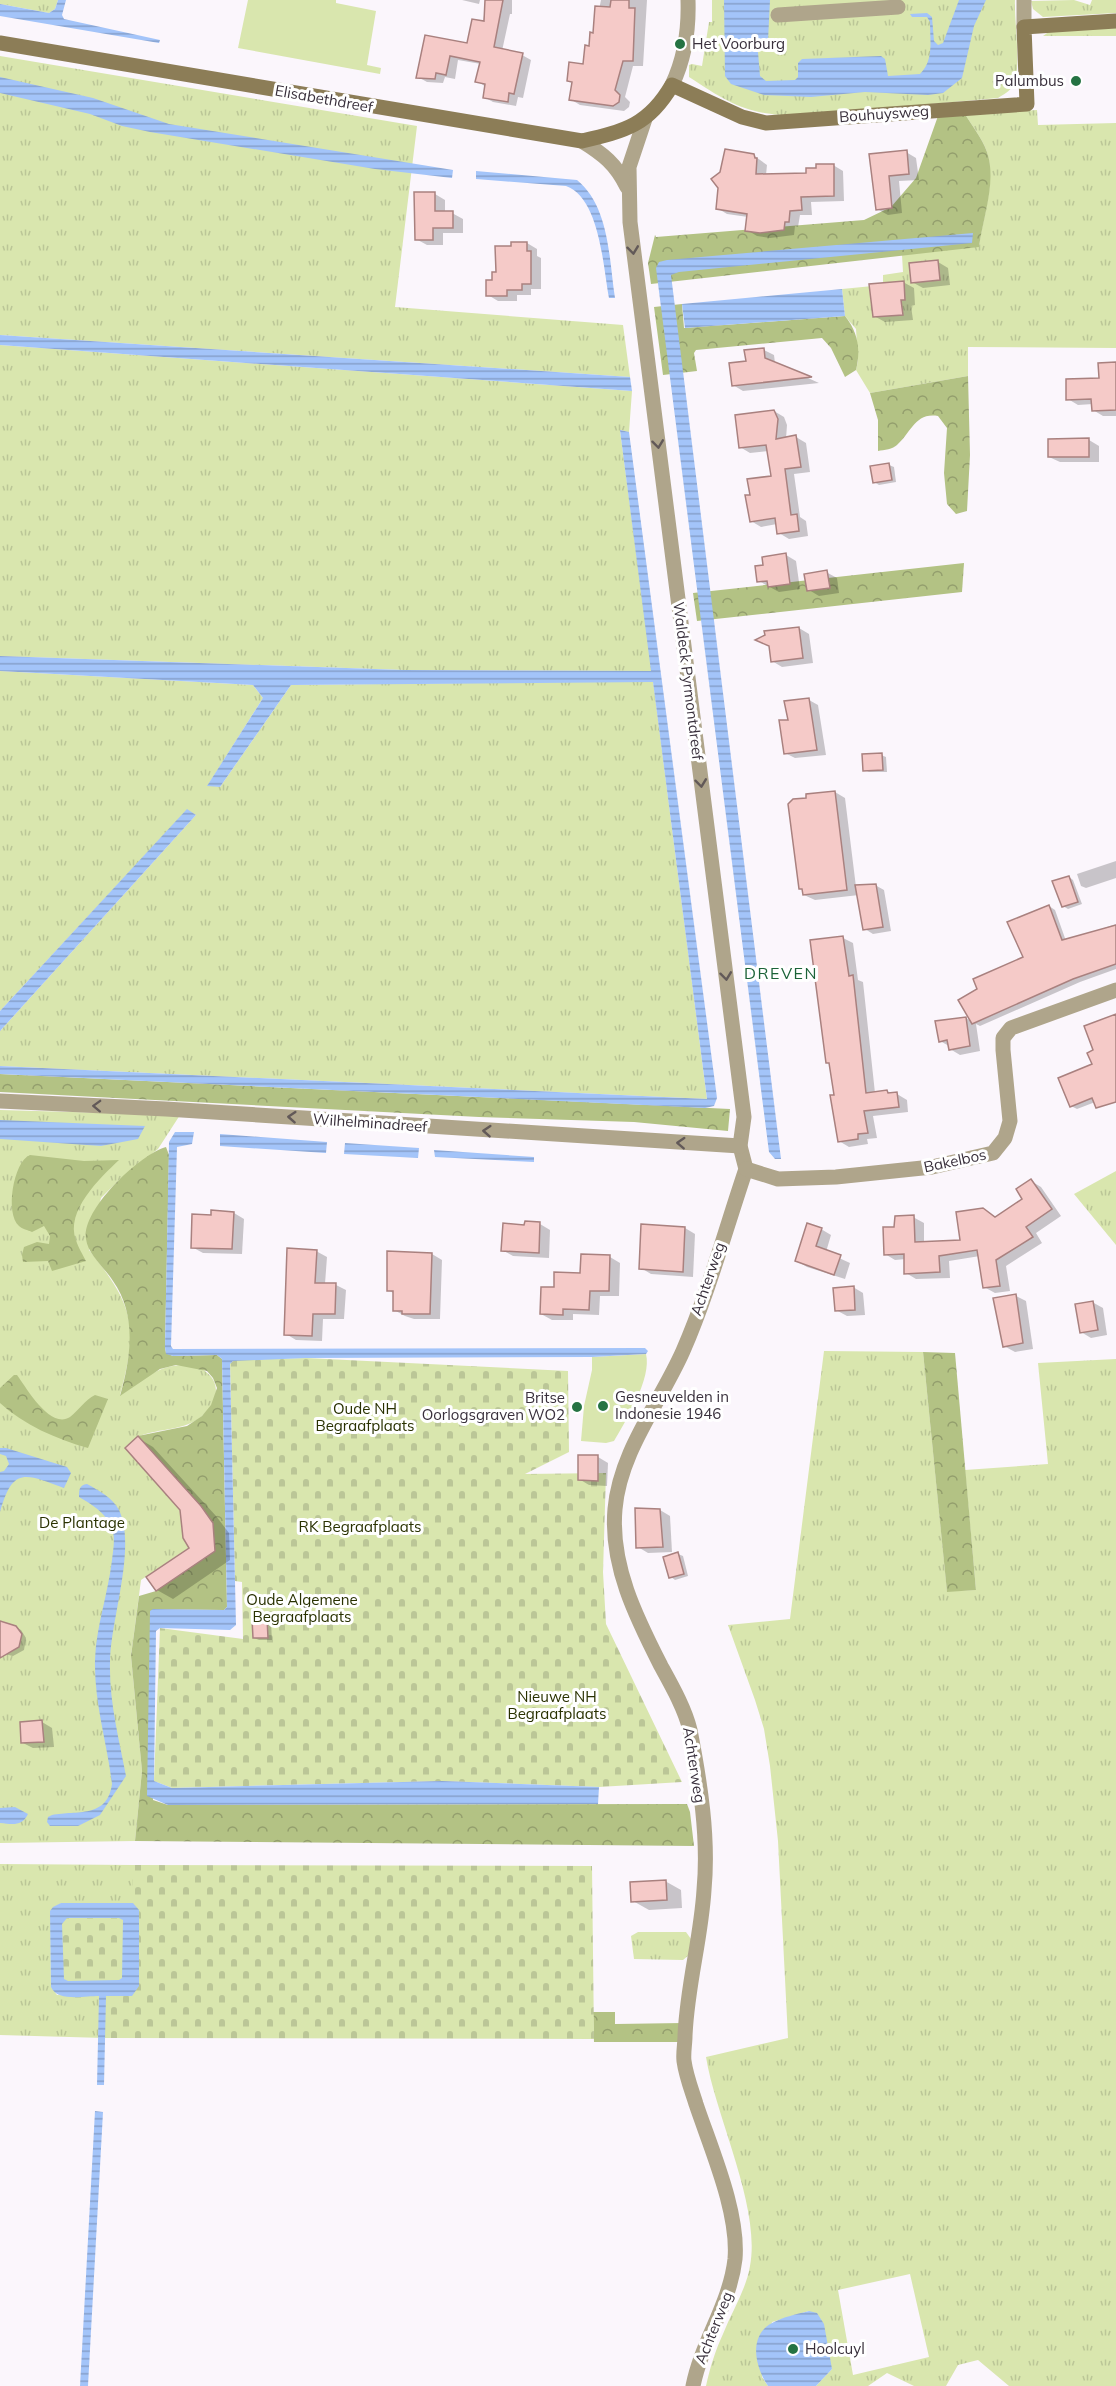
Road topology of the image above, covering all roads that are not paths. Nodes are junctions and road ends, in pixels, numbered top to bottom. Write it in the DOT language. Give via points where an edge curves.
graph roads {
  1 [pos="688,0"];
  2 [pos="1024,0"];
  3 [pos="893,4"];
  4 [pos="778,15"];
  5 [pos="1116,21"];
  6 [pos="1024,27"];
  7 [pos="0,43"];
  8 [pos="672,85"];
  9 [pos="645,119"];
  10 [pos="582,141"];
  11 [pos="629,192"];
  12 [pos="1116,990"];
  13 [pos="0,1101"];
  14 [pos="740,1146"];
  15 [pos="746,1169"];
  16 [pos="693,2386"];
  1 -- 8 [label="street" via="684,51"];
  2 -- 6 [label="street"];
  3 -- 4 [label="street"];
  5 -- 6 [label="street"];
  6 -- 8 [label="street, Bouhuysweg" via="1027,104 766,123 742,117"];
  7 -- 10 [label="street, Elisabethdreef"];
  8 -- 9 [label="street"];
  9 -- 10 [label="street, Elisabethdreef" via="623,131"];
  9 -- 11 [label="street, Waldeck Pyrmontdreef" via="629,167"];
  10 -- 11 [label="street, Waldeck Pyrmontdreef" via="606,156"];
  11 -- 14 [label="street, Waldeck Pyrmontdreef, one-way" via="744,1117"];
  12 -- 15 [label="street, Bakelbos" via="1011,1028 1003,1038 1010,1121 1005,1138 993,1152 932,1167 836,1177 778,1179"];
  14 -- 13 [label="street, Wilhelminadreef, one-way"];
  14 -- 15 [label="street, Waldeck Pyrmontdreef"];
  15 -- 16 [label="street, Achterweg" via="692,1328 629,1453 615,1509 615,1542 624,1582 689,1725 703,1827 705,1889 684,2061 733,2218 735,2255 730,2288 706,2343"];
}
